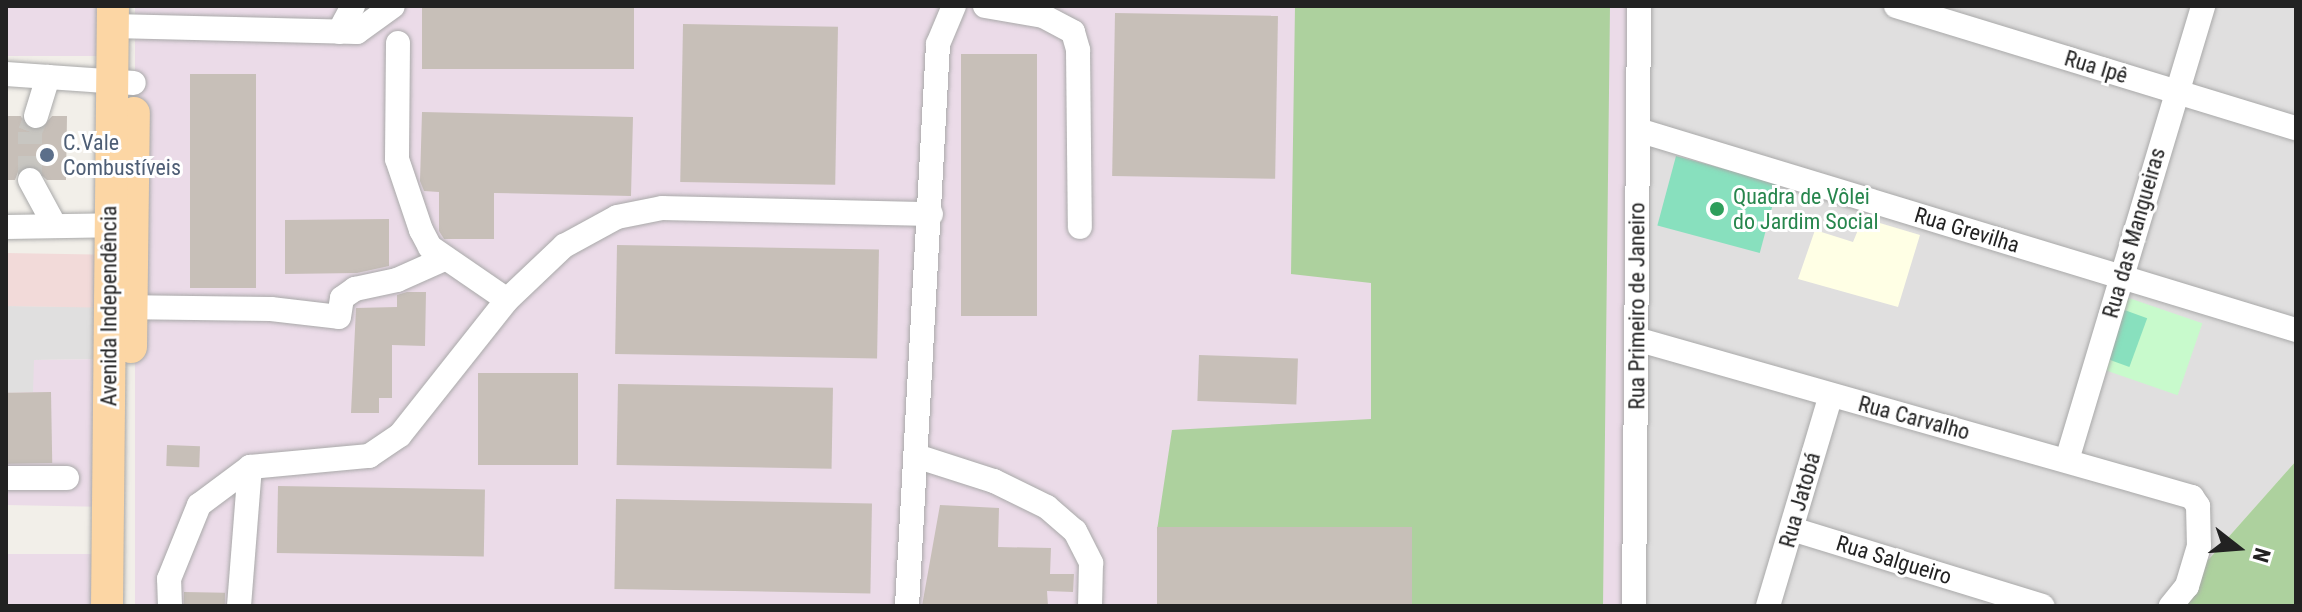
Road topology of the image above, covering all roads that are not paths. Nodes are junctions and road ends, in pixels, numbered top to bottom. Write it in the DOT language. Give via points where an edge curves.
graph roads {
  1 [pos="353,6"];
  2 [pos="393,6"];
  3 [pos="954,6"];
  4 [pos="985,6"];
  5 [pos="1639,6"];
  6 [pos="1896,6"];
  7 [pos="2203,6"];
  8 [pos="124,16"];
  9 [pos="186,17"];
  10 [pos="224,17"];
  11 [pos="339,32"];
  12 [pos="398,43"];
  13 [pos="6,74"];
  14 [pos="48,77"];
  15 [pos="123,83"];
  16 [pos="2176,91"];
  17 [pos="36,116"];
  18 [pos="2296,128"];
  19 [pos="1638,130"];
  20 [pos="30,180"];
  21 [pos="931,214"];
  22 [pos="120,225"];
  23 [pos="55,226"];
  24 [pos="6,227"];
  25 [pos="1080,227"];
  26 [pos="444,259"];
  27 [pos="2119,276"];
  28 [pos="507,300"];
  29 [pos="120,307"];
  30 [pos="2296,330"];
  31 [pos="1636,339"];
  32 [pos="1831,395"];
  33 [pos="916,456"];
  34 [pos="2067,460"];
  35 [pos="250,467"];
  36 [pos="6,478"];
  37 [pos="67,478"];
  38 [pos="1792,529"];
  39 [pos="118,598"];
  40 [pos="170,606"];
  41 [pos="239,606"];
  42 [pos="907,606"];
  43 [pos="1090,606"];
  44 [pos="1634,606"];
  45 [pos="1768,606"];
  46 [pos="2042,606"];
  47 [pos="2171,606"];
  1 -- 11 [label="street"];
  2 -- 11 [label="street" via="365,30"];
  3 -- 21 [label="street" via="938,44"];
  4 -- 25 [label="street" via="1043,16 1073,32 1078,50"];
  5 -- 19 [label="street, Rua Primeiro de Janeiro"];
  6 -- 16 [label="street, Rua Ipê"];
  7 -- 16 [label="street, Rua das Mangueiras"];
  8 -- 9 [label="street"];
  8 -- 15 [label="main road, Avenida Independência"];
  9 -- 10 [label="street"];
  10 -- 11 [label="street"];
  12 -- 26 [label="street" via="397,159 421,230"];
  13 -- 14 [label="street"];
  14 -- 15 [label="street"];
  14 -- 17 [label="street"];
  15 -- 22 [label="main road, Avenida Independência"];
  16 -- 18 [label="street, Rua Ipê"];
  16 -- 27 [label="street, Rua das Mangueiras"];
  19 -- 27 [label="street, Rua Grevilha"];
  19 -- 31 [label="street, Rua Primeiro de Janeiro"];
  20 -- 23 [label="street"];
  21 -- 28 [label="street" via="662,208 617,217 564,246"];
  21 -- 33 [label="street"];
  22 -- 23 [label="street"];
  22 -- 29 [label="main road, Avenida Independência"];
  23 -- 24 [label="street"];
  26 -- 28 [label="street"];
  26 -- 29 [label="street" via="397,280 355,289 342,298 339,317 271,309"];
  27 -- 30 [label="street, Rua Grevilha"];
  27 -- 34 [label="street, Rua das Mangueiras"];
  28 -- 35 [label="street" via="390,442 369,456"];
  29 -- 39 [label="main road, Avenida Independência"];
  31 -- 32 [label="street, Rua Carvalho"];
  31 -- 44 [label="street, Rua Primeiro de Janeiro"];
  32 -- 34 [label="street, Rua Carvalho"];
  32 -- 38 [label="street, Rua Jatobá"];
  33 -- 42 [label="street"];
  33 -- 43 [label="street" via="994,481 1057,515 1075,531 1091,563"];
  34 -- 47 [label="street, Rua Carvalho" via="2192,497 2198,506 2199,546 2187,586"];
  35 -- 40 [label="street" via="199,505 169,579"];
  35 -- 41 [label="street"];
  36 -- 37 [label="street"];
  38 -- 45 [label="street, Rua Jatobá"];
  38 -- 46 [label="street, Rua Salgueiro"];
}
